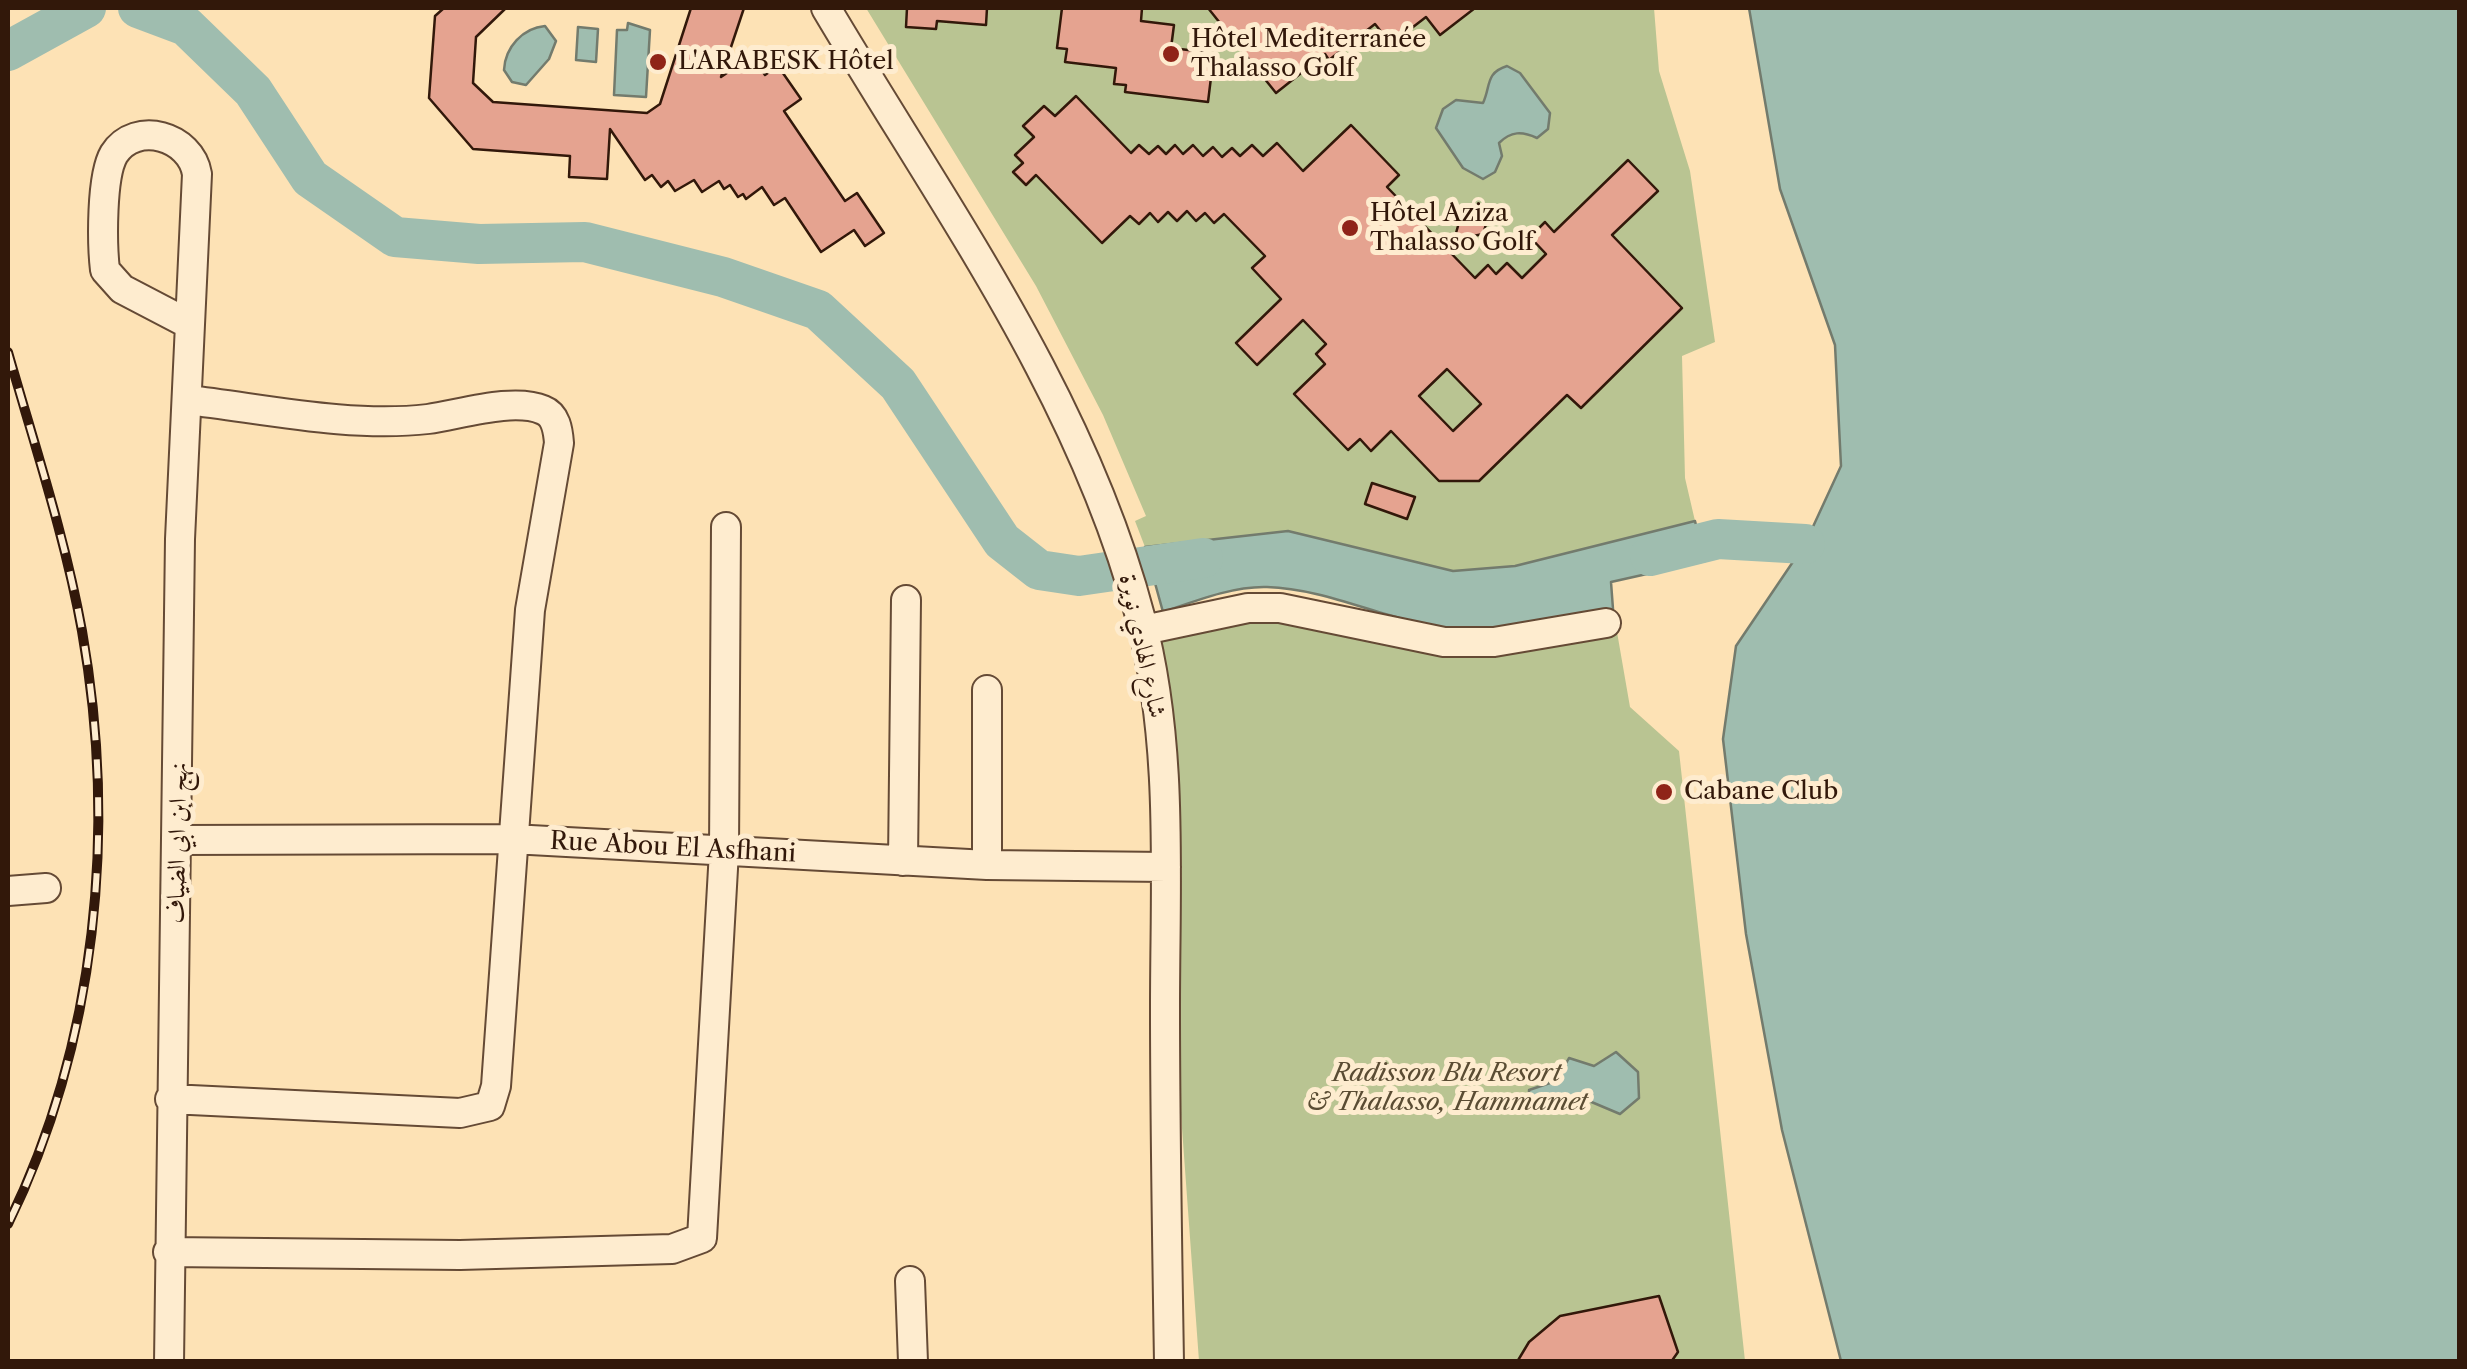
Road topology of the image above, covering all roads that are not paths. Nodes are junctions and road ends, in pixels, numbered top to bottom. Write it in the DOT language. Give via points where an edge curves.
graph roads {
  1 [pos="826,8"];
  2 [pos="190,324"];
  3 [pos="188,400"];
  4 [pos="726,527"];
  5 [pos="906,600"];
  6 [pos="1142,622"];
  7 [pos="1606,623"];
  8 [pos="987,690"];
  9 [pos="512,839"];
  10 [pos="179,840"];
  11 [pos="724,851"];
  12 [pos="902,861"];
  13 [pos="987,865"];
  14 [pos="1166,867"];
  15 [pos="46,888"];
  16 [pos="8,891"];
  17 [pos="170,1099"];
  18 [pos="168,1252"];
  19 [pos="910,1280"];
  20 [pos="169,1362"];
  21 [pos="913,1362"];
  22 [pos="1169,1362"];
  1 -- 6 [label="street, شارع الهادي نويرة" via="1081,444"];
  2 -- 2 [label="street, نهج ابن ابي الضياف" via="194,159 175,141 139,136 126,141 110,163 106,270 122,289"];
  2 -- 3 [label="street, نهج ابن ابي الضياف"];
  3 -- 9 [label="street" via="383,420 532,408 554,419 558,468 530,610"];
  3 -- 10 [label="street, نهج ابن ابي الضياف" via="180,539"];
  4 -- 11 [label="street"];
  5 -- 12 [label="street"];
  6 -- 7 [label="street" via="1280,608 1444,642 1494,642"];
  6 -- 14 [label="street, شارع الهادي نويرة" via="1160,732"];
  8 -- 13 [label="street"];
  9 -- 10 [label="street, Rue Abou El Asfhani"];
  9 -- 11 [label="street, Rue Abou El Asfhani"];
  9 -- 17 [label="street" via="490,1106 460,1113"];
  10 -- 17 [label="street, نهج ابن ابي الضياف"];
  11 -- 12 [label="street, Rue Abou El Asfhani"];
  11 -- 18 [label="street" via="706,1226 696,1243 460,1255"];
  12 -- 13 [label="street, Rue Abou El Asfhani"];
  13 -- 14 [label="street, Rue Abou El Asfhani"];
  14 -- 22 [label="street, شارع الهادي نويرة"];
  15 -- 16 [label="street"];
  17 -- 18 [label="street, نهج ابن ابي الضياف"];
  18 -- 20 [label="street, نهج ابن ابي الضياف"];
  19 -- 21 [label="street"];
}
